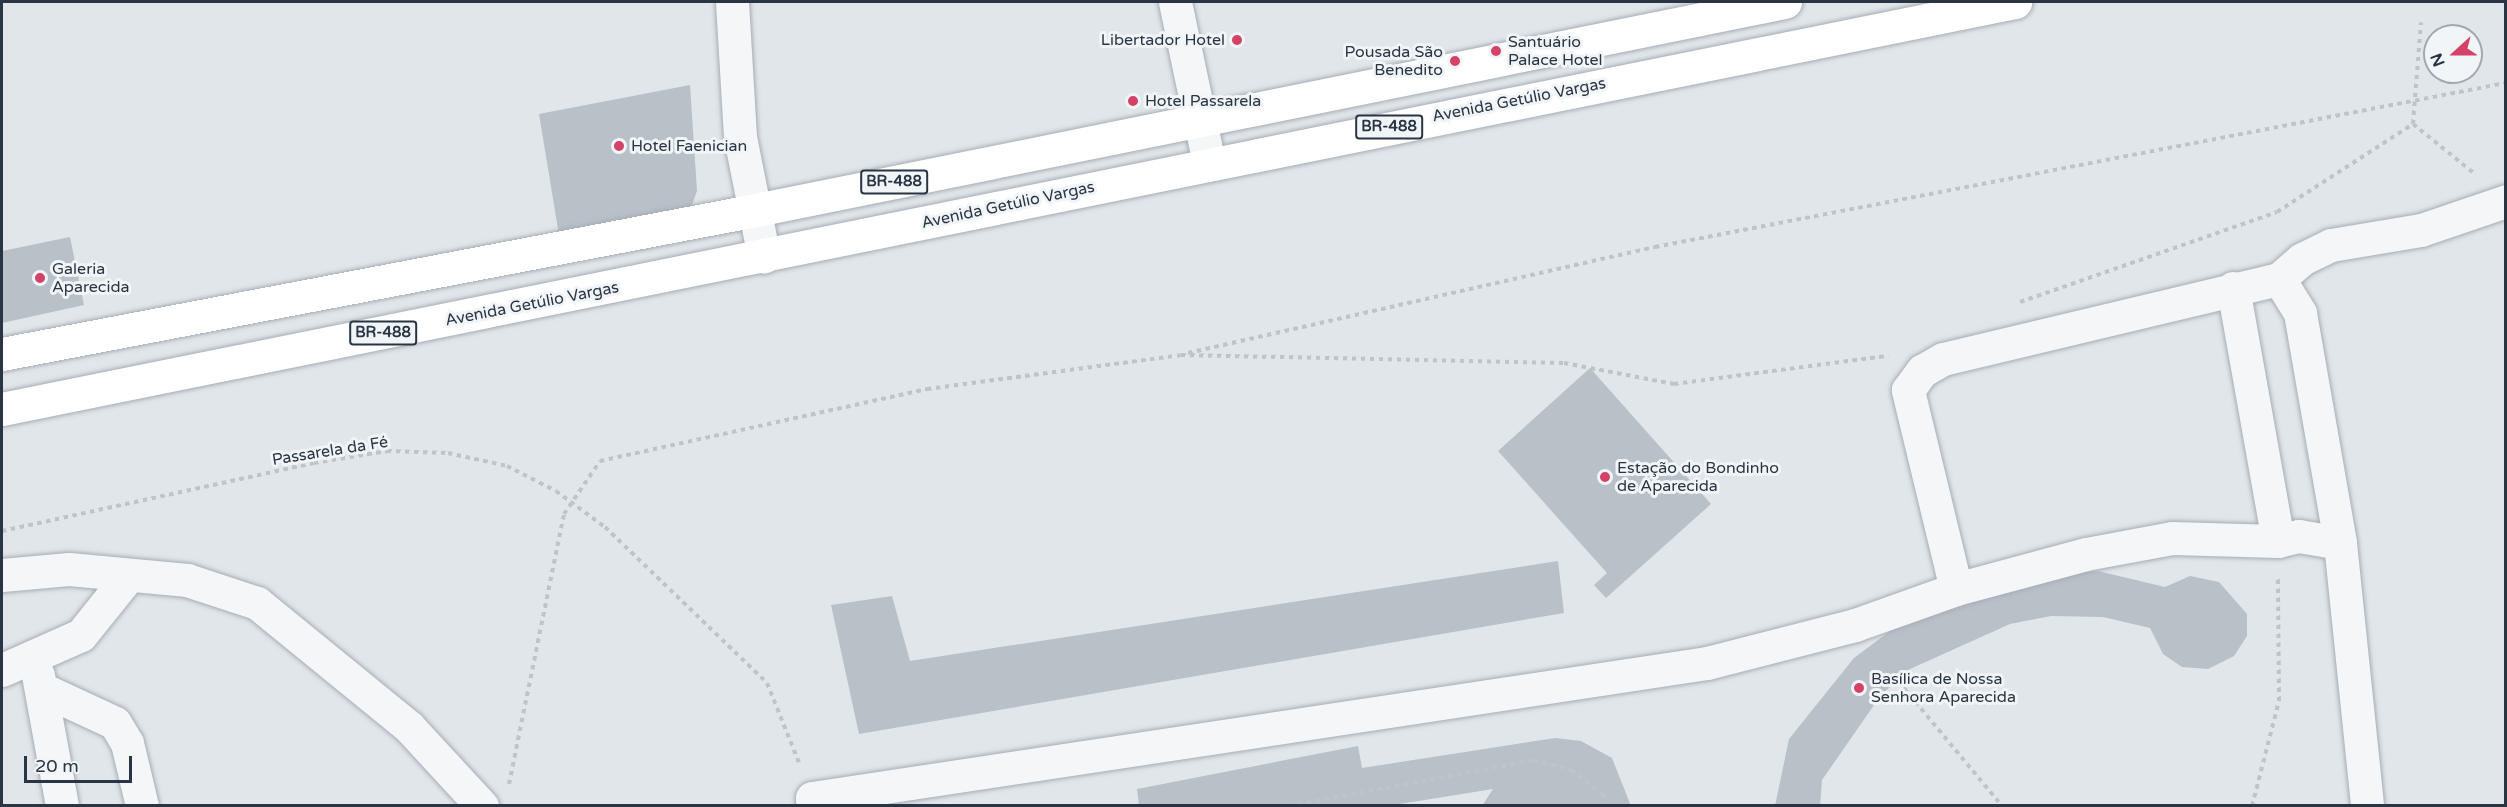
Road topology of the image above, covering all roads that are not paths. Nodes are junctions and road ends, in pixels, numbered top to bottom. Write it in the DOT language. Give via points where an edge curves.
graph roads {
  1 [pos="732,2"];
  2 [pos="1175,2"];
  3 [pos="1785,2"];
  4 [pos="2015,2"];
  5 [pos="1197,120"];
  6 [pos="1209,163"];
  7 [pos="2505,201"];
  8 [pos="751,211"];
  9 [pos="764,257"];
  10 [pos="2279,279"];
  11 [pos="2233,288"];
  12 [pos="2,354"];
  13 [pos="2,409"];
  14 [pos="2277,541"];
  15 [pos="2340,543"];
  16 [pos="2,575"];
  17 [pos="129,575"];
  18 [pos="1956,589"];
  19 [pos="33,658"];
  20 [pos="2,670"];
  21 [pos="44,690"];
  22 [pos="494,800"];
  23 [pos="62,806"];
  24 [pos="142,806"];
  25 [pos="813,806"];
  26 [pos="2367,806"];
  1 -- 8 [label="street"];
  2 -- 5 [label="street"];
  3 -- 5 [label="main road, BR-488"];
  4 -- 6 [label="main road, Avenida Getúlio Vargas / BR-488"];
  5 -- 6 [label="street"];
  5 -- 8 [label="main road, BR-488"];
  6 -- 9 [label="main road, Avenida Getúlio Vargas / BR-488"];
  7 -- 10 [label="street" via="2421,230 2331,245 2302,259"];
  8 -- 9 [label="street"];
  8 -- 12 [label="main road, BR-488"];
  9 -- 13 [label="main road, Avenida Getúlio Vargas / BR-488"];
  10 -- 11 [label="street"];
  10 -- 15 [label="street" via="2300,314"];
  11 -- 14 [label="street"];
  11 -- 18 [label="street" via="1943,359 1922,371 1908,390"];
  14 -- 15 [label="street" via="2299,536"];
  14 -- 18 [label="street" via="2172,538 2086,554"];
  15 -- 26 [label="street"];
  16 -- 17 [label="street" via="69,569"];
  17 -- 19 [label="street" via="81,635"];
  17 -- 22 [label="street" via="187,580 257,603"];
  18 -- 25 [label="street" via="1855,625 1707,663 812,798"];
  19 -- 20 [label="street"];
  19 -- 21 [label="street"];
  21 -- 23 [label="street"];
  21 -- 24 [label="street" via="115,723 127,743"];
}
